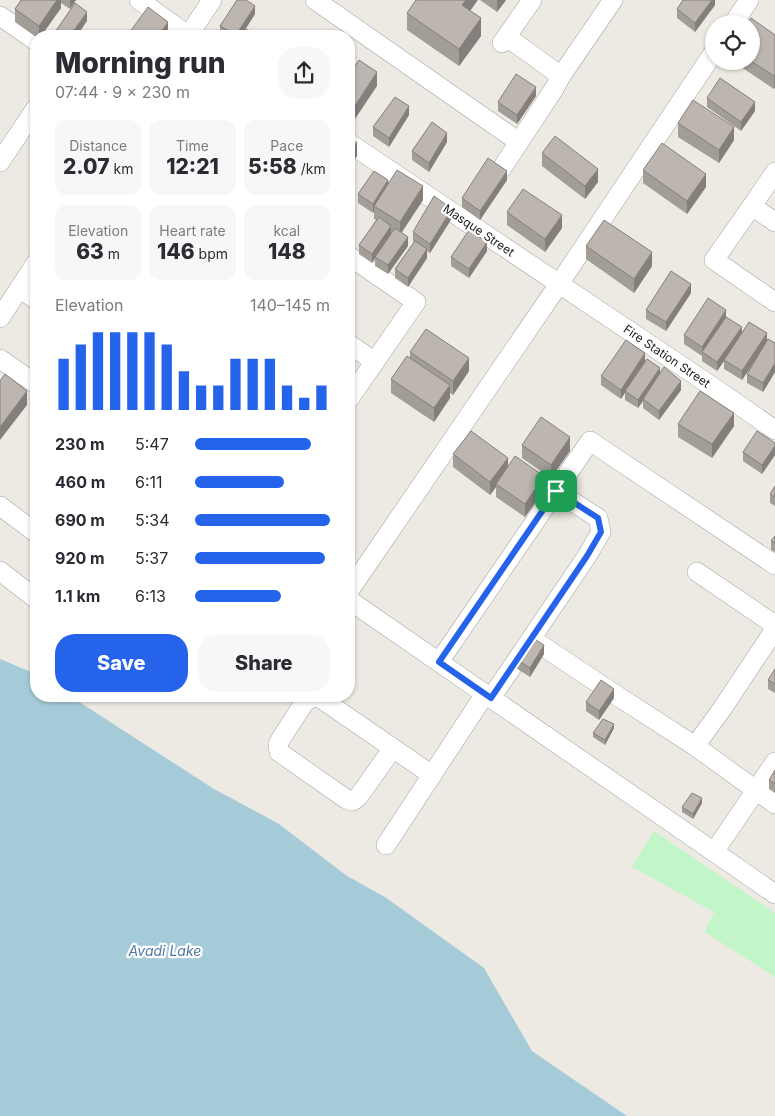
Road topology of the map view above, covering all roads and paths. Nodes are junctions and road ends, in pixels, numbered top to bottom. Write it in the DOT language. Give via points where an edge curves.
graph roads {
  1 [pos="138,0"];
  2 [pos="212,0"];
  3 [pos="315,0"];
  4 [pos="532,0"];
  5 [pos="613,0"];
  6 [pos="748,0"];
  7 [pos="739,15"];
  8 [pos="0,16"];
  9 [pos="180,30"];
  10 [pos="192,30"];
  11 [pos="30,37"];
  12 [pos="705,65"];
  13 [pos="561,76"];
  14 [pos="30,117"];
  15 [pos="519,142"];
  16 [pos="355,147"];
  17 [pos="0,162"];
  18 [pos="502,168"];
  19 [pos="775,172"];
  20 [pos="752,206"];
  21 [pos="775,222"];
  22 [pos="355,260"];
  23 [pos="30,272"];
  24 [pos="559,284"];
  25 [pos="20,288"];
  26 [pos="30,296"];
  27 [pos="775,302"];
  28 [pos="0,318"];
  29 [pos="355,348"];
  30 [pos="0,359"];
  31 [pos="375,362"];
  32 [pos="30,380"];
  33 [pos="355,390"];
  34 [pos="775,430"];
  35 [pos="556,491"];
  36 [pos="0,506"];
  37 [pos="30,528"];
  38 [pos="775,565"];
  39 [pos="0,571"];
  40 [pos="697,572"];
  41 [pos="355,582"];
  42 [pos="30,595"];
  43 [pos="355,604"];
  44 [pos="775,625"];
  45 [pos="775,630"];
  46 [pos="532,639"];
  47 [pos="439,662"];
  48 [pos="488,696"];
  49 [pos="305,702"];
  50 [pos="326,702"];
  51 [pos="695,746"];
  52 [pos="393,748"];
  53 [pos="775,762"];
  54 [pos="432,775"];
  55 [pos="756,791"];
  56 [pos="775,804"];
  57 [pos="386,845"];
  58 [pos="714,852"];
  59 [pos="775,894"];
  1 -- 9 [label="street"];
  2 -- 10 [label="street"];
  3 -- 15 [label="street"];
  4 -- 13 [label="street" via="504,40"];
  5 -- 13 [label="street"];
  6 -- 7 [label="street"];
  8 -- 11 [label="street"];
  12 -- 24 [label="street"];
  13 -- 15 [label="street"];
  14 -- 17 [label="street"];
  15 -- 18 [label="street"];
  16 -- 24 [label="street, Masque Street"];
  19 -- 20 [label="street"];
  20 -- 21 [label="street"];
  20 -- 27 [label="street" via="714,260"];
  22 -- 31 [label="street" via="416,302"];
  23 -- 25 [label="street"];
  24 -- 34 [label="street, Fire Station Street"];
  24 -- 41 [label="street"];
  25 -- 26 [label="street"];
  25 -- 28 [label="street"];
  29 -- 31 [label="street"];
  30 -- 32 [label="street"];
  31 -- 33 [label="street"];
  35 -- 38 [label="street" via="590,441"];
  35 -- 46 [label="street" via="598,518 601,532"];
  35 -- 47 [label="street"];
  36 -- 37 [label="street"];
  39 -- 42 [label="street"];
  40 -- 44 [label="street"];
  43 -- 47 [label="street"];
  45 -- 51 [label="street"];
  46 -- 48 [label="street"];
  46 -- 51 [label="street"];
  47 -- 48 [label="street"];
  48 -- 54 [label="street"];
  48 -- 58 [label="street"];
  49 -- 52 [label="street" via="278,744 279,752 346,798 353,801 359,796"];
  50 -- 52 [label="street"];
  51 -- 55 [label="street"];
  52 -- 54 [label="street"];
  53 -- 55 [label="street"];
  54 -- 57 [label="street"];
  55 -- 56 [label="street"];
  55 -- 58 [label="street"];
  58 -- 59 [label="street"];
}
